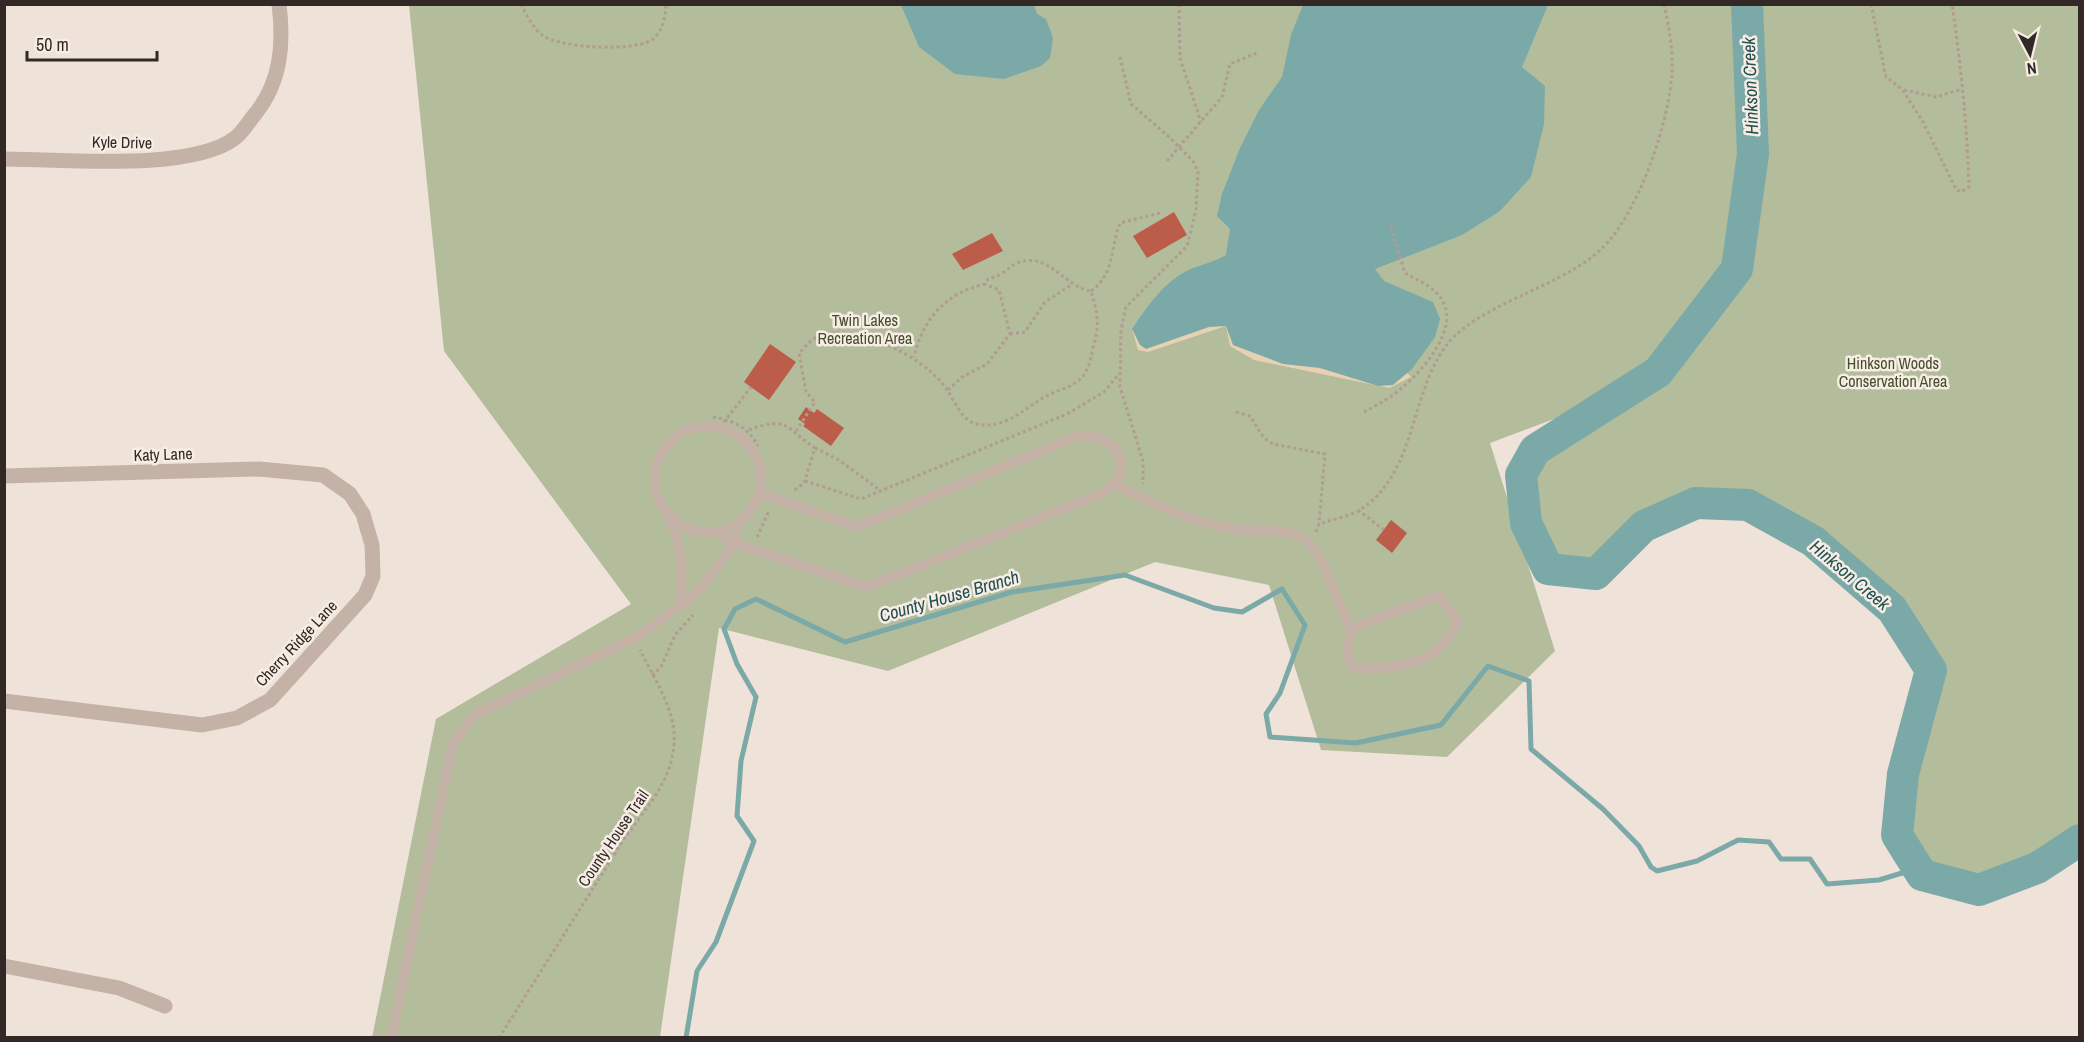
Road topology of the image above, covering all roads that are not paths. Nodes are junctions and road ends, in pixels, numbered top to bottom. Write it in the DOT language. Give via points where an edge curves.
graph roads {
  1 [pos="279,4"];
  2 [pos="4,159"];
  3 [pos="322,475"];
  4 [pos="4,476"];
  5 [pos="1115,484"];
  6 [pos="759,493"];
  7 [pos="668,515"];
  8 [pos="738,523"];
  9 [pos="717,532"];
  10 [pos="735,543"];
  11 [pos="679,607"];
  12 [pos="1352,629"];
  13 [pos="4,701"];
  14 [pos="4,966"];
  15 [pos="165,1006"];
  16 [pos="391,1038"];
  1 -- 2 [label="street, Kyle Drive" via="281,57 269,96 235,138 195,156 157,161"];
  3 -- 4 [label="street, Katy Lane" via="259,469"];
  3 -- 13 [label="street, Cherry Ridge Lane" via="350,494 363,514 372,545 373,576 365,595 270,700 237,718 202,725"];
  5 -- 6 [label="lane" via="1120,474 1119,453 1111,442 1093,434 1078,436 857,527"];
  5 -- 10 [label="lane" via="1100,494 867,587"];
  5 -- 12 [label="lane" via="1136,496 1234,529 1299,535 1312,545"];
  6 -- 7 [label="lane" via="758,459 749,445 723,423 687,429 662,451 655,467 658,500"];
  6 -- 8 [label="lane" via="751,510"];
  7 -- 9 [label="lane" via="699,532"];
  7 -- 11 [label="lane" via="678,535 682,590"];
  8 -- 9 [label="lane"];
  8 -- 10 [label="lane"];
  9 -- 10 [label="lane"];
  10 -- 11 [label="lane" via="698,591"];
  11 -- 16 [label="lane" via="635,638 474,715 453,743"];
  12 -- 12 [label="lane" via="1347,654 1353,668 1374,669 1431,655 1458,622 1439,595"];
  14 -- 15 [label="street" via="119,988"];
}
